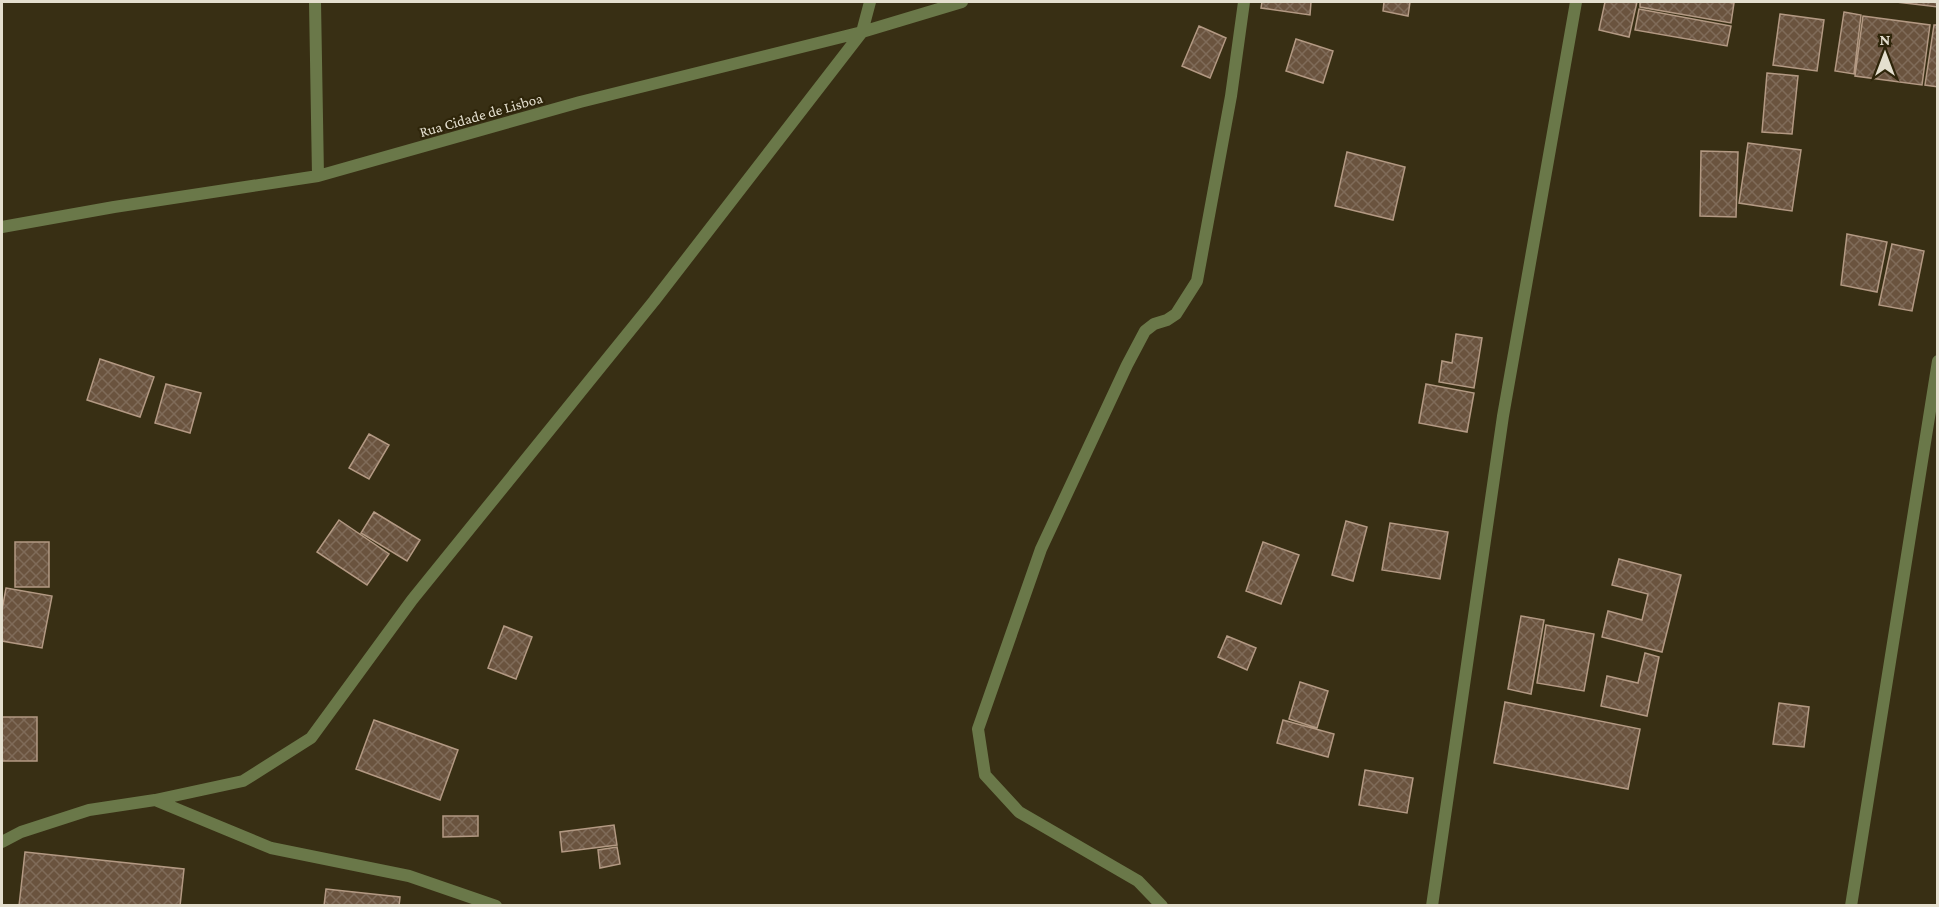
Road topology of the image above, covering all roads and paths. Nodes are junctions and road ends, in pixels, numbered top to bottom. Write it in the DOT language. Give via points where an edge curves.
graph roads {
  1 [pos="315,2"];
  2 [pos="870,2"];
  3 [pos="962,2"];
  4 [pos="1244,2"];
  5 [pos="1576,2"];
  6 [pos="862,32"];
  7 [pos="318,176"];
  8 [pos="2,227"];
  9 [pos="1938,361"];
  10 [pos="155,800"];
  11 [pos="2,830"];
  12 [pos="21,832"];
  13 [pos="2,842"];
  14 [pos="496,906"];
  15 [pos="1162,906"];
  16 [pos="1432,906"];
  17 [pos="1851,906"];
  1 -- 7 [label="street"];
  2 -- 6 [label="street"];
  3 -- 6 [label="street, Rua Cidade de Lisboa"];
  4 -- 15 [label="street" via="1197,281 1176,314 1145,331 1127,365 1041,549 978,729 985,775 1019,812 1138,881"];
  5 -- 16 [label="street" via="1503,416"];
  6 -- 7 [label="street, Rua Cidade de Lisboa" via="580,102"];
  6 -- 10 [label="street" via="654,301 412,600 311,738 243,781"];
  7 -- 8 [label="street, Rua Cidade de Lisboa"];
  9 -- 17 [label="street"];
  10 -- 12 [label="street" via="89,810"];
  10 -- 14 [label="street" via="271,848 409,876"];
  11 -- 12 [label="street"];
  12 -- 13 [label="street"];
}
